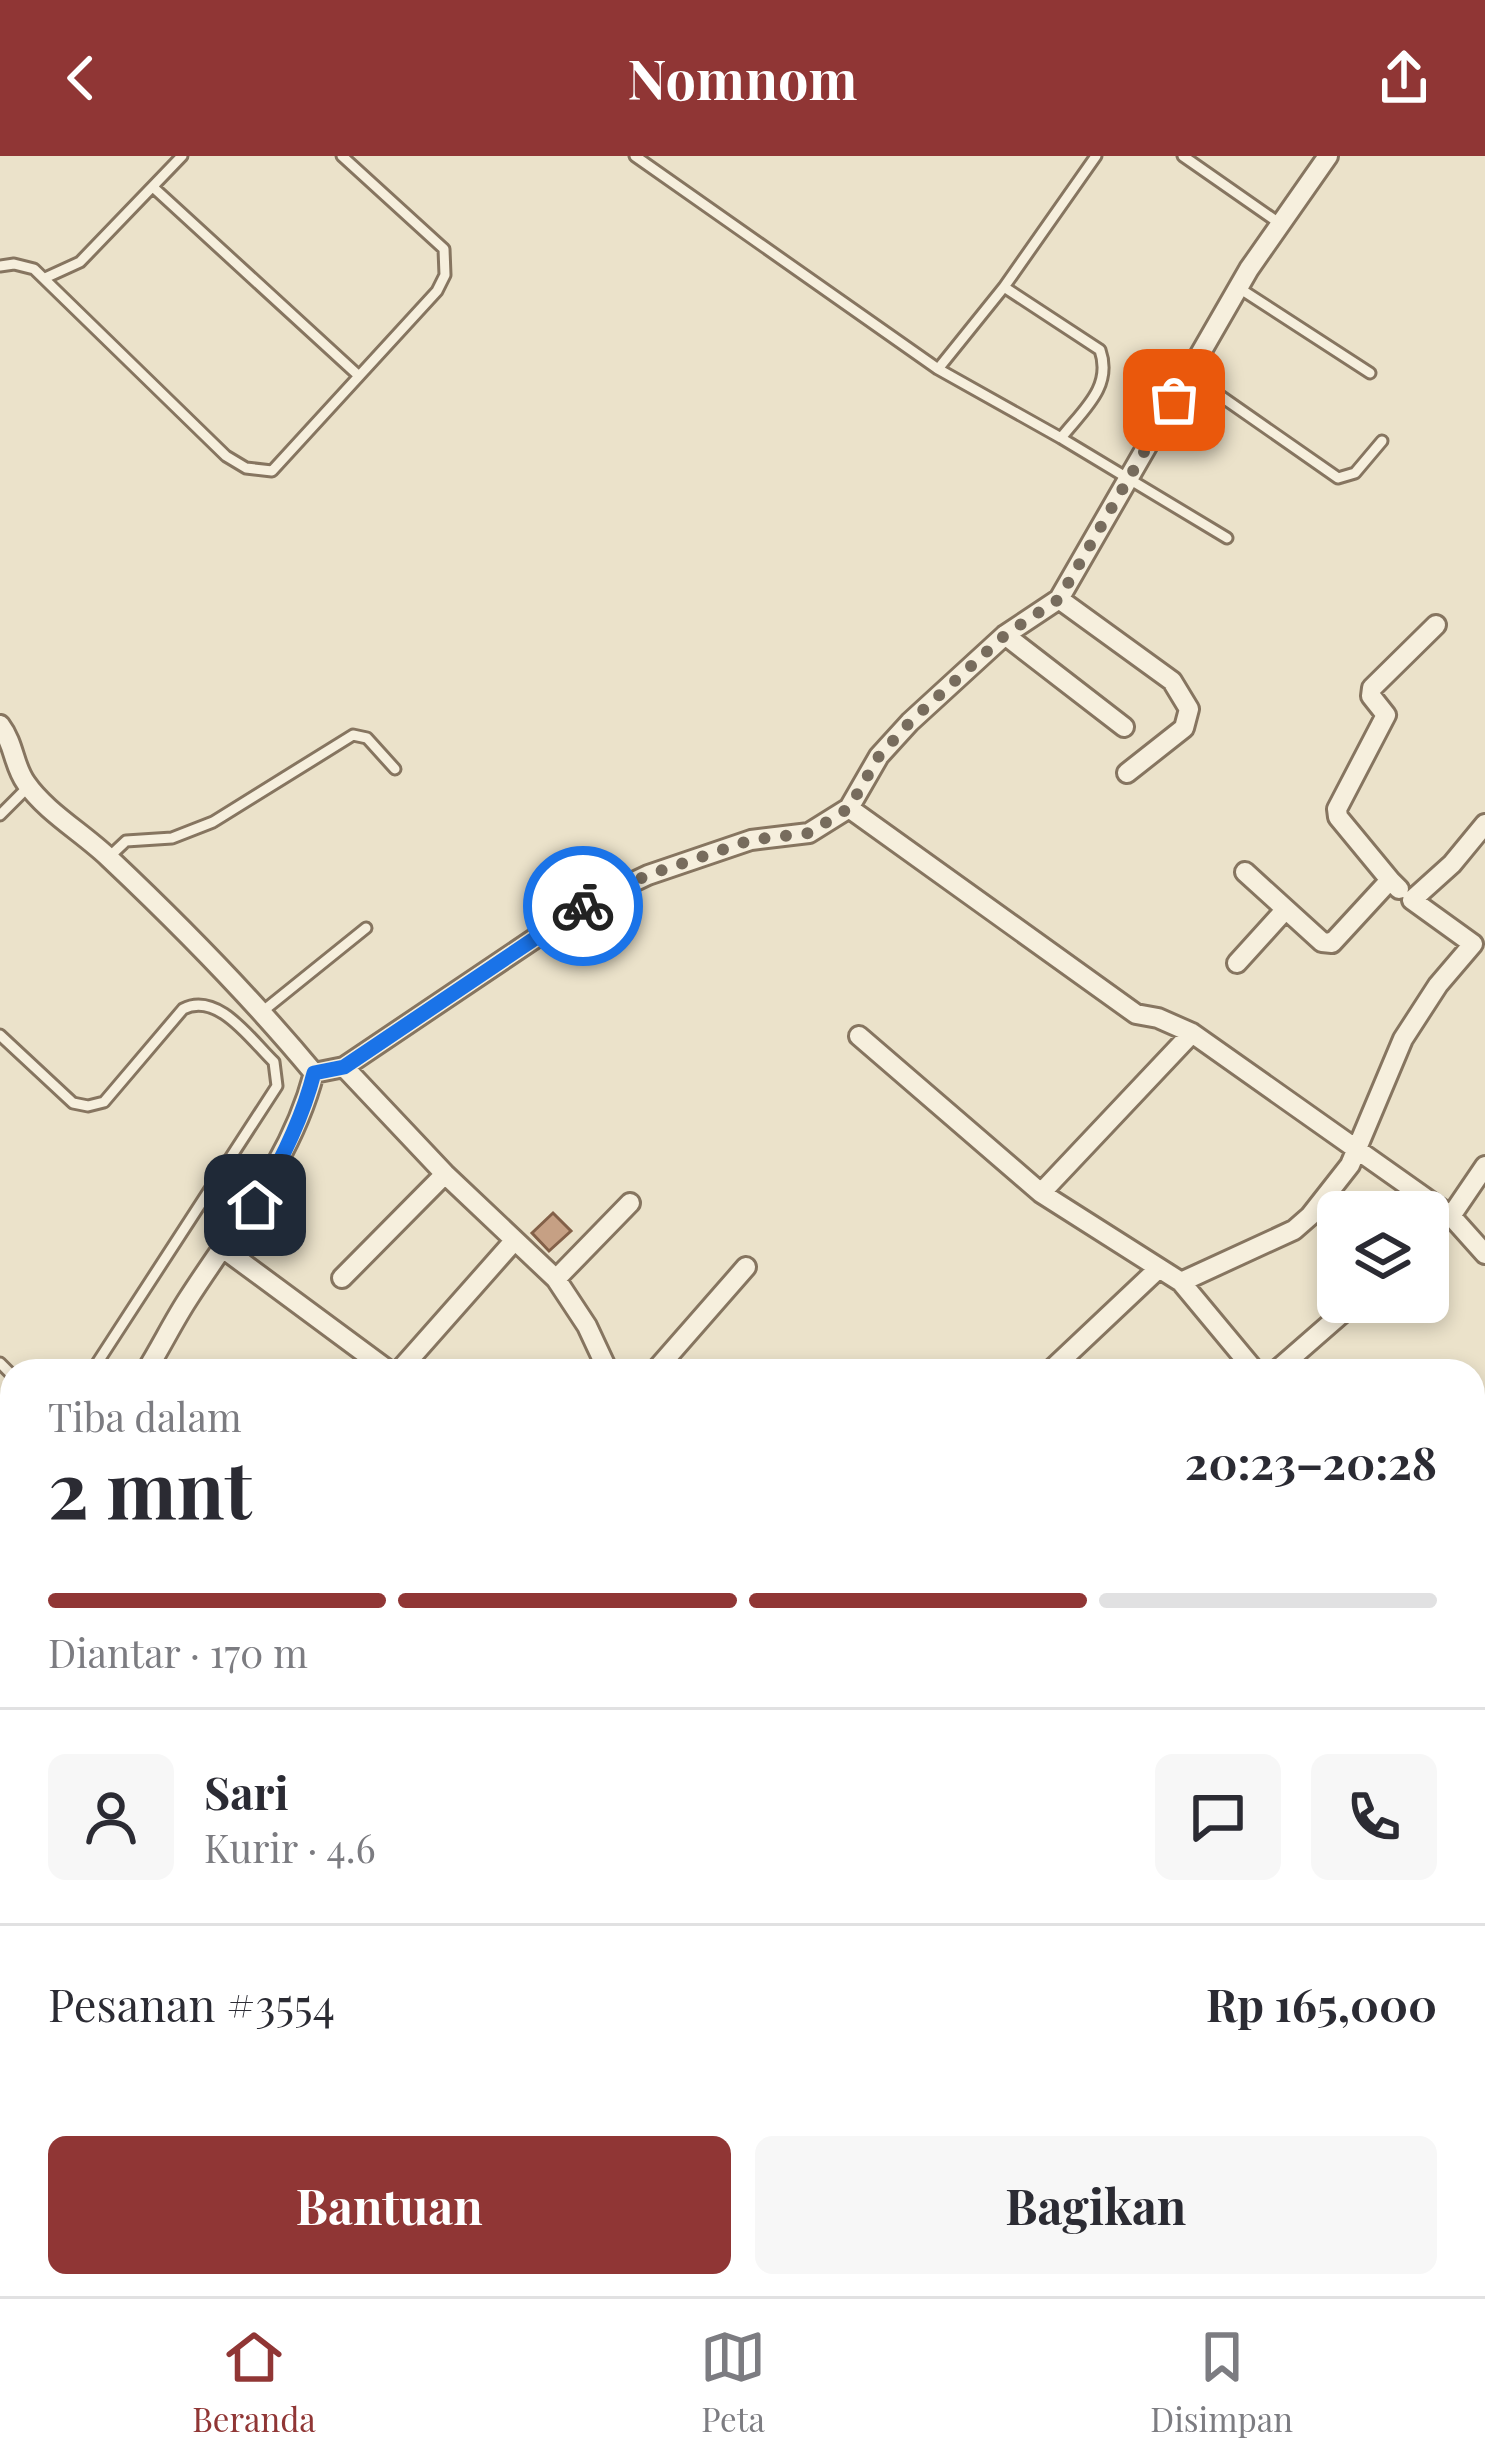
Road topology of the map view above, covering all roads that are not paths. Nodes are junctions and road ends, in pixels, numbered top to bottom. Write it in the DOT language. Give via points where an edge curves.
graph roads {
  1 [pos="182,156"];
  2 [pos="343,156"];
  3 [pos="635,156"];
  4 [pos="1096,156"];
  5 [pos="1183,156"];
  6 [pos="1328,156"];
  7 [pos="154,188"];
  8 [pos="1280,223"];
  9 [pos="0,266"];
  10 [pos="45,278"];
  11 [pos="1004,287"];
  12 [pos="1238,288"];
  13 [pos="938,369"];
  14 [pos="1370,373"];
  15 [pos="1190,374"];
  16 [pos="359,376"];
  17 [pos="1061,438"];
  18 [pos="1382,441"];
  19 [pos="1130,479"];
  20 [pos="1227,538"];
  21 [pos="1059,599"];
  22 [pos="1436,625"];
  23 [pos="1005,635"];
  24 [pos="0,725"];
  25 [pos="1124,727"];
  26 [pos="395,769"];
  27 [pos="1127,773"];
  28 [pos="28,787"];
  29 [pos="849,808"];
  30 [pos="0,815"];
  31 [pos="1485,824"];
  32 [pos="109,857"];
  33 [pos="1245,872"];
  34 [pos="1390,880"];
  35 [pos="1412,900"];
  36 [pos="1285,910"];
  37 [pos="366,928"];
  38 [pos="1479,938"];
  39 [pos="1237,963"];
  40 [pos="263,1011"];
  41 [pos="1192,1033"];
  42 [pos="0,1036"];
  43 [pos="859,1036"];
  44 [pos="344,1067"];
  45 [pos="314,1073"];
  46 [pos="1357,1151"];
  47 [pos="1485,1166"];
  48 [pos="445,1174"];
  49 [pos="1041,1193"];
  50 [pos="630,1203"];
  51 [pos="1451,1216"];
  52 [pos="514,1241"];
  53 [pos="224,1249"];
  54 [pos="1485,1254"];
  55 [pos="746,1267"];
  56 [pos="1157,1270"];
  57 [pos="342,1278"];
  58 [pos="556,1279"];
  59 [pos="1181,1282"];
  60 [pos="1331,1323"];
  61 [pos="100,1359"];
  62 [pos="153,1359"];
  63 [pos="373,1359"];
  64 [pos="410,1359"];
  65 [pos="602,1359"];
  66 [pos="666,1359"];
  67 [pos="1063,1359"];
  68 [pos="1245,1359"];
  69 [pos="1290,1359"];
  1 -- 7 [label="lane"];
  2 -- 16 [label="lane" via="445,249 447,263 437,291"];
  3 -- 13 [label="lane"];
  4 -- 11 [label="lane"];
  5 -- 8 [label="lane"];
  6 -- 8 [label="street"];
  7 -- 10 [label="lane" via="80,262"];
  7 -- 16 [label="lane"];
  8 -- 12 [label="street"];
  9 -- 10 [label="lane"];
  10 -- 16 [label="lane" via="246,468 272,471"];
  11 -- 13 [label="lane"];
  11 -- 17 [label="lane" via="1100,350 1103,384"];
  12 -- 14 [label="lane"];
  12 -- 15 [label="street"];
  13 -- 17 [label="lane"];
  15 -- 18 [label="lane" via="1339,478"];
  15 -- 19 [label="street"];
  17 -- 19 [label="lane"];
  19 -- 20 [label="lane"];
  19 -- 21 [label="street"];
  21 -- 23 [label="street"];
  21 -- 27 [label="street" via="1172,681 1190,709 1184,728"];
  22 -- 34 [label="street" via="1372,688 1386,715 1337,809"];
  23 -- 25 [label="street"];
  23 -- 29 [label="street" via="879,756"];
  24 -- 28 [label="street"];
  26 -- 32 [label="lane" via="367,738 353,735 213,822 172,838 126,841"];
  28 -- 30 [label="lane"];
  28 -- 32 [label="street"];
  29 -- 41 [label="street" via="1136,1014"];
  29 -- 44 [label="street" via="809,833 751,840 583,906"];
  31 -- 35 [label="street"];
  32 -- 40 [label="street"];
  33 -- 36 [label="street"];
  34 -- 35 [label="street"];
  34 -- 36 [label="street" via="1332,943 1312,937"];
  35 -- 38 [label="street"];
  36 -- 39 [label="street"];
  37 -- 40 [label="lane"];
  38 -- 46 [label="street" via="1402,1039"];
  40 -- 45 [label="street"];
  41 -- 46 [label="street"];
  41 -- 49 [label="street"];
  42 -- 61 [label="lane" via="73,1103 88,1106 104,1102 195,1003 214,1006 279,1074"];
  43 -- 49 [label="street"];
  44 -- 45 [label="street"];
  44 -- 48 [label="street"];
  45 -- 53 [label="street" via="277,1169"];
  46 -- 51 [label="street"];
  46 -- 59 [label="street" via="1294,1230"];
  47 -- 51 [label="street"];
  48 -- 52 [label="street"];
  48 -- 57 [label="street"];
  49 -- 56 [label="street"];
  50 -- 58 [label="street"];
  51 -- 54 [label="street"];
  52 -- 58 [label="street"];
  52 -- 64 [label="street"];
  53 -- 62 [label="street"];
  53 -- 63 [label="street"];
  55 -- 66 [label="street"];
  56 -- 59 [label="street"];
  56 -- 67 [label="street"];
  58 -- 65 [label="street"];
  59 -- 68 [label="street"];
  60 -- 69 [label="street"];
}
